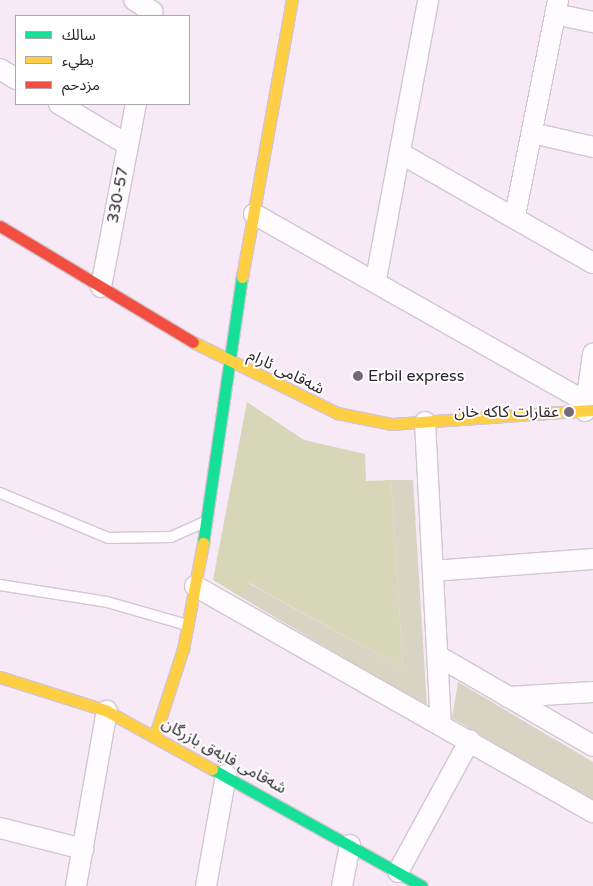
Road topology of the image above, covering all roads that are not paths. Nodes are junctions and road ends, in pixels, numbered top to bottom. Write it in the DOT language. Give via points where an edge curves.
graph roads {
  1 [pos="134,0"];
  2 [pos="292,0"];
  3 [pos="428,0"];
  4 [pos="556,7"];
  5 [pos="154,9"];
  6 [pos="593,22"];
  7 [pos="0,69"];
  8 [pos="15,77"];
  9 [pos="60,105"];
  10 [pos="136,105"];
  11 [pos="532,134"];
  12 [pos="128,145"];
  13 [pos="593,146"];
  14 [pos="400,153"];
  15 [pos="254,214"];
  16 [pos="516,216"];
  17 [pos="0,226"];
  18 [pos="593,263"];
  19 [pos="376,280"];
  20 [pos="101,287"];
  21 [pos="593,354"];
  22 [pos="227,362"];
  23 [pos="588,408"];
  24 [pos="425,422"];
  25 [pos="0,493"];
  26 [pos="207,521"];
  27 [pos="593,559"];
  28 [pos="433,571"];
  29 [pos="0,585"];
  30 [pos="195,586"];
  31 [pos="188,625"];
  32 [pos="438,656"];
  33 [pos="0,677"];
  34 [pos="593,692"];
  35 [pos="508,697"];
  36 [pos="107,711"];
  37 [pos="441,724"];
  38 [pos="155,735"];
  39 [pos="470,740"];
  40 [pos="593,746"];
  41 [pos="226,775"];
  42 [pos="593,812"];
  43 [pos="0,828"];
  44 [pos="350,845"];
  45 [pos="83,849"];
  46 [pos="398,872"];
  47 [pos="76,886"];
  48 [pos="206,886"];
  49 [pos="342,886"];
  50 [pos="422,886"];
  1 -- 5 [label="street"];
  2 -- 15 [label="street"];
  3 -- 14 [label="street"];
  4 -- 6 [label="street"];
  4 -- 11 [label="street"];
  7 -- 8 [label="street"];
  9 -- 12 [label="street"];
  10 -- 12 [label="street, 330-57"];
  11 -- 13 [label="street"];
  11 -- 16 [label="street"];
  12 -- 20 [label="street, 330-57"];
  14 -- 16 [label="street"];
  14 -- 19 [label="street"];
  15 -- 19 [label="street"];
  15 -- 22 [label="street"];
  16 -- 18 [label="street"];
  17 -- 20 [label="street, شەقامی ئارام"];
  19 -- 23 [label="street"];
  20 -- 22 [label="street, شەقامی ئارام"];
  21 -- 23 [label="street"];
  22 -- 24 [label="street, شەقامی ئارام" via="337,413 391,424"];
  22 -- 26 [label="street"];
  23 -- 24 [label="street, شەقامی ئارام"];
  24 -- 28 [label="street"];
  25 -- 26 [label="lane" via="108,538 171,537"];
  26 -- 30 [label="street"];
  27 -- 28 [label="street"];
  28 -- 32 [label="street"];
  29 -- 31 [label="lane" via="107,602"];
  30 -- 31 [label="street"];
  30 -- 37 [label="street"];
  31 -- 38 [label="street" via="173,690"];
  32 -- 35 [label="street"];
  32 -- 37 [label="street"];
  33 -- 36 [label="street, شەقامی فایەق بازرگان"];
  34 -- 35 [label="street"];
  35 -- 40 [label="street"];
  36 -- 38 [label="street, شەقامی فایەق بازرگان"];
  36 -- 45 [label="street"];
  37 -- 39 [label="street"];
  38 -- 41 [label="street, شەقامی فایەق بازرگان"];
  39 -- 42 [label="street"];
  39 -- 46 [label="street"];
  41 -- 44 [label="street, شەقامی فایەق بازرگان"];
  41 -- 48 [label="street"];
  43 -- 45 [label="street"];
  44 -- 46 [label="street, شەقامی فایەق بازرگان"];
  44 -- 49 [label="street"];
  45 -- 47 [label="street"];
  46 -- 50 [label="street, شەقامی فایەق بازرگان"];
}
